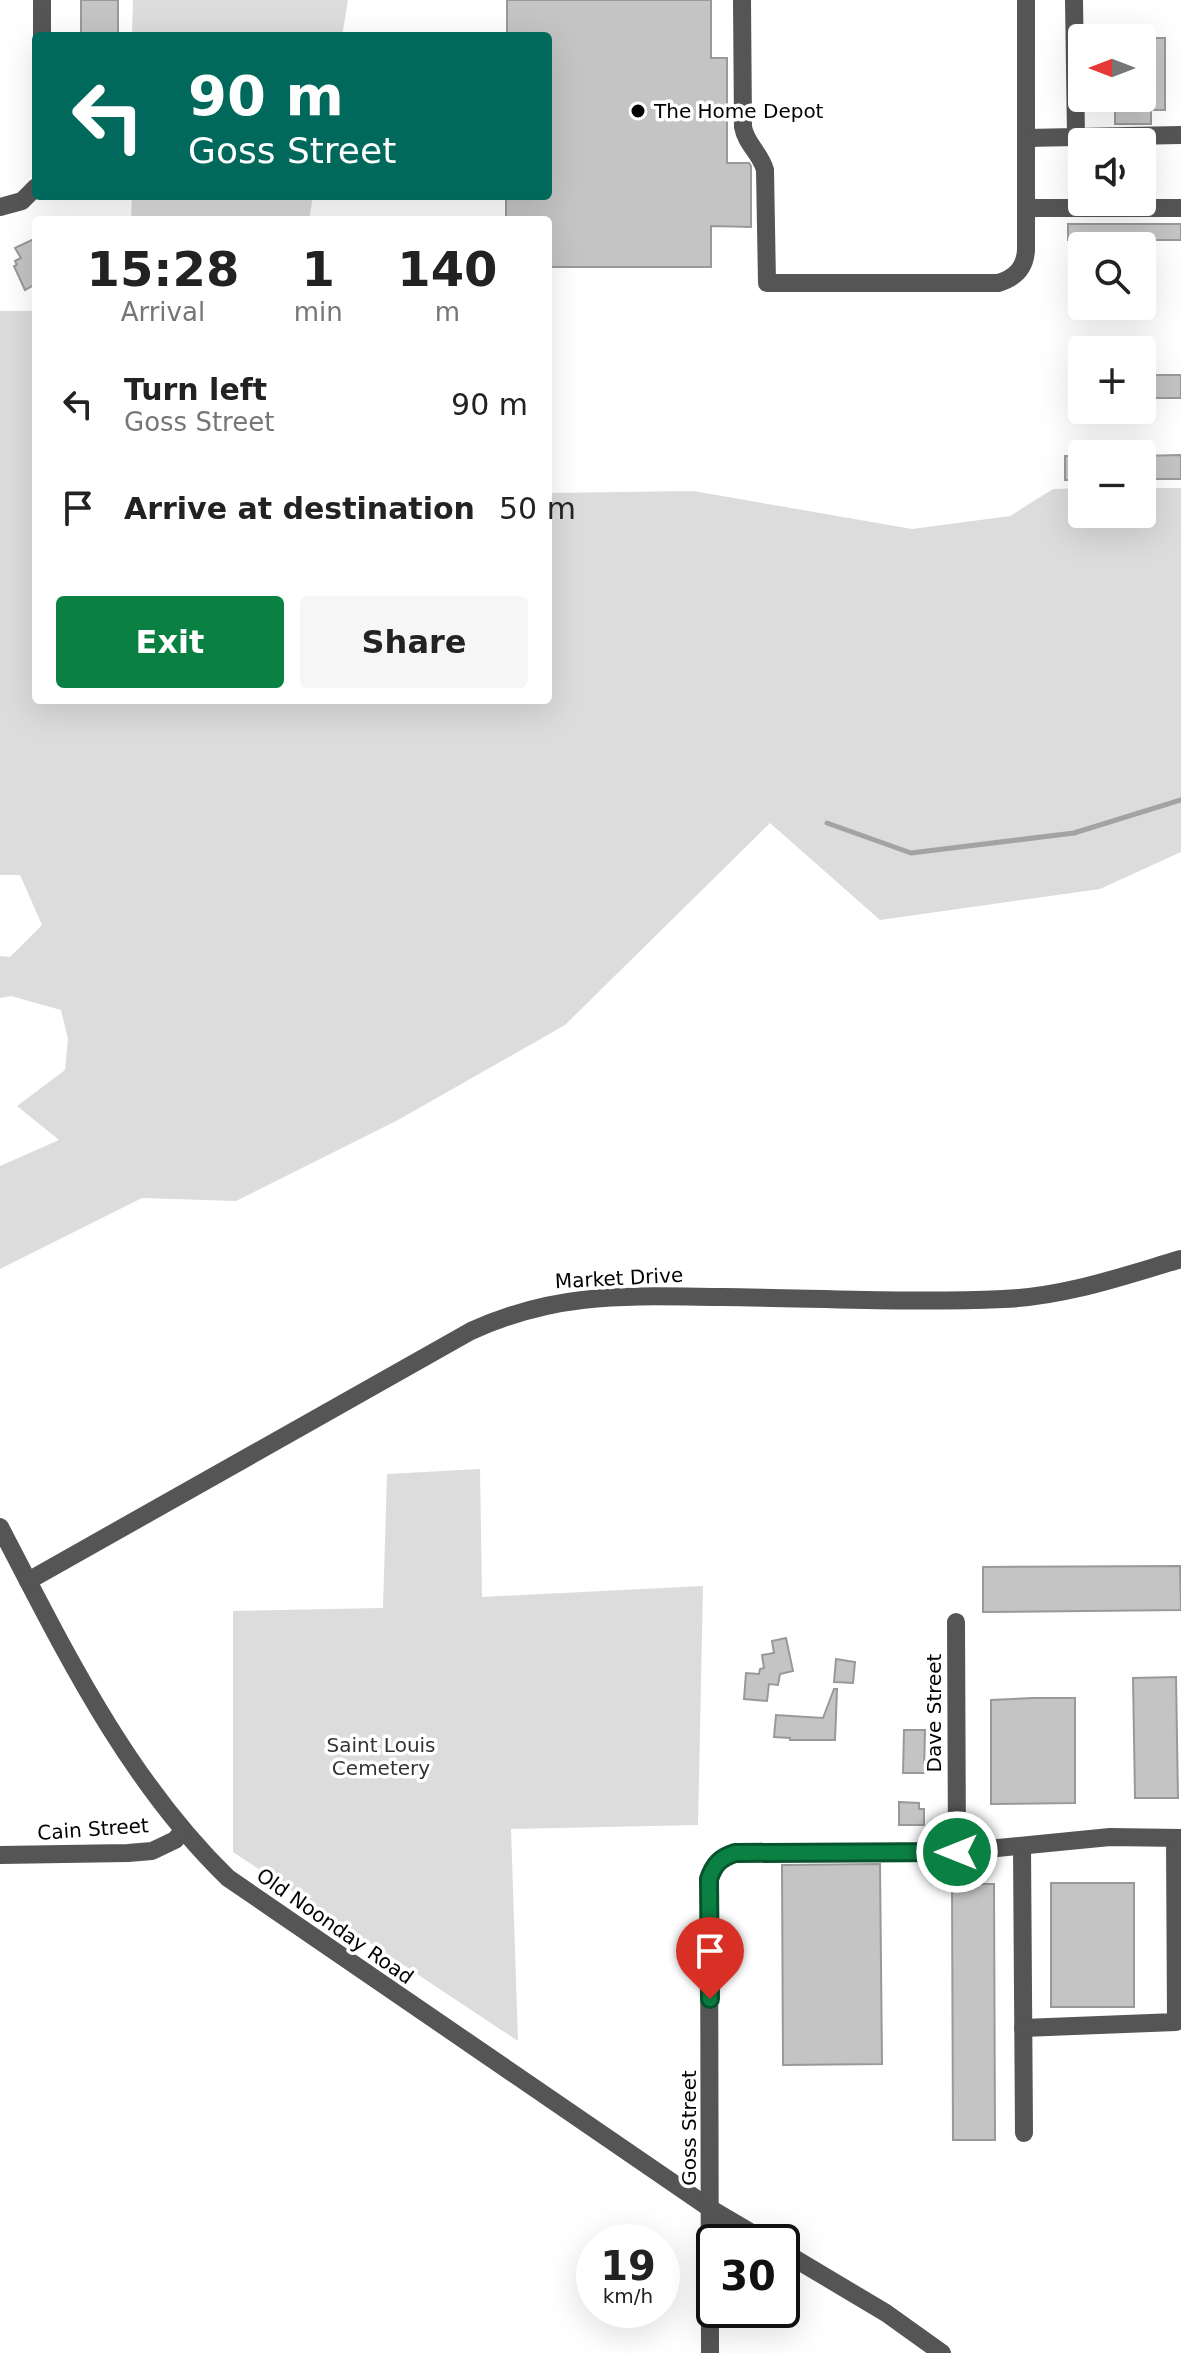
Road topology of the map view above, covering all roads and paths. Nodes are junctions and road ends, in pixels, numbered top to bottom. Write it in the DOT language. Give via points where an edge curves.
graph roads {
  1 [pos="42,0"];
  2 [pos="742,0"];
  3 [pos="1026,0"];
  4 [pos="1074,0"];
  5 [pos="42,32"];
  6 [pos="1076,128"];
  7 [pos="1156,135"];
  8 [pos="1181,135"];
  9 [pos="1068,137"];
  10 [pos="1026,138"];
  11 [pos="32,191"];
  12 [pos="0,207"];
  13 [pos="1026,208"];
  14 [pos="1181,208"];
  15 [pos="1181,1259"];
  16 [pos="0,1527"];
  17 [pos="28,1581"];
  18 [pos="956,1622"];
  19 [pos="183,1831"];
  20 [pos="1178,1838"];
  21 [pos="1022,1847"];
  22 [pos="957,1852"];
  23 [pos="0,1855"];
  24 [pos="1023,2028"];
  25 [pos="1024,2133"];
  26 [pos="711,2209"];
  27 [pos="736,2224"];
  28 [pos="800,2262"];
  29 [pos="710,2353"];
  30 [pos="942,2353"];
  1 -- 5 [label="street"];
  2 -- 13 [label="street" via="743,127 765,170 767,283 998,283 1014,276 1025,262"];
  3 -- 10 [label="street"];
  4 -- 6 [label="street"];
  7 -- 8 [label="street"];
  9 -- 10 [label="street"];
  10 -- 13 [label="street"];
  11 -- 12 [label="street" via="22,201"];
  13 -- 14 [label="street"];
  15 -- 17 [label="street, Market Drive" via="1081,1287 1006,1299 638,1296 530,1308 471,1331"];
  16 -- 17 [label="street, Old Noonday Road"];
  17 -- 19 [label="street, Old Noonday Road" via="118,1740"];
  18 -- 22 [label="street, Dave Street"];
  19 -- 23 [label="street, Cain Street" via="152,1851"];
  19 -- 26 [label="street, Old Noonday Road" via="254,1898"];
  20 -- 21 [label="street" via="1110,1837"];
  20 -- 24 [label="street" via="1176,2022"];
  21 -- 22 [label="street"];
  21 -- 24 [label="street"];
  22 -- 26 [label="street, Goss Street" via="735,1853 713,1866"];
  24 -- 25 [label="street"];
  26 -- 27 [label="street, Old Noonday Road"];
  26 -- 29 [label="street, Goss Street"];
  28 -- 30 [label="street"];
}
